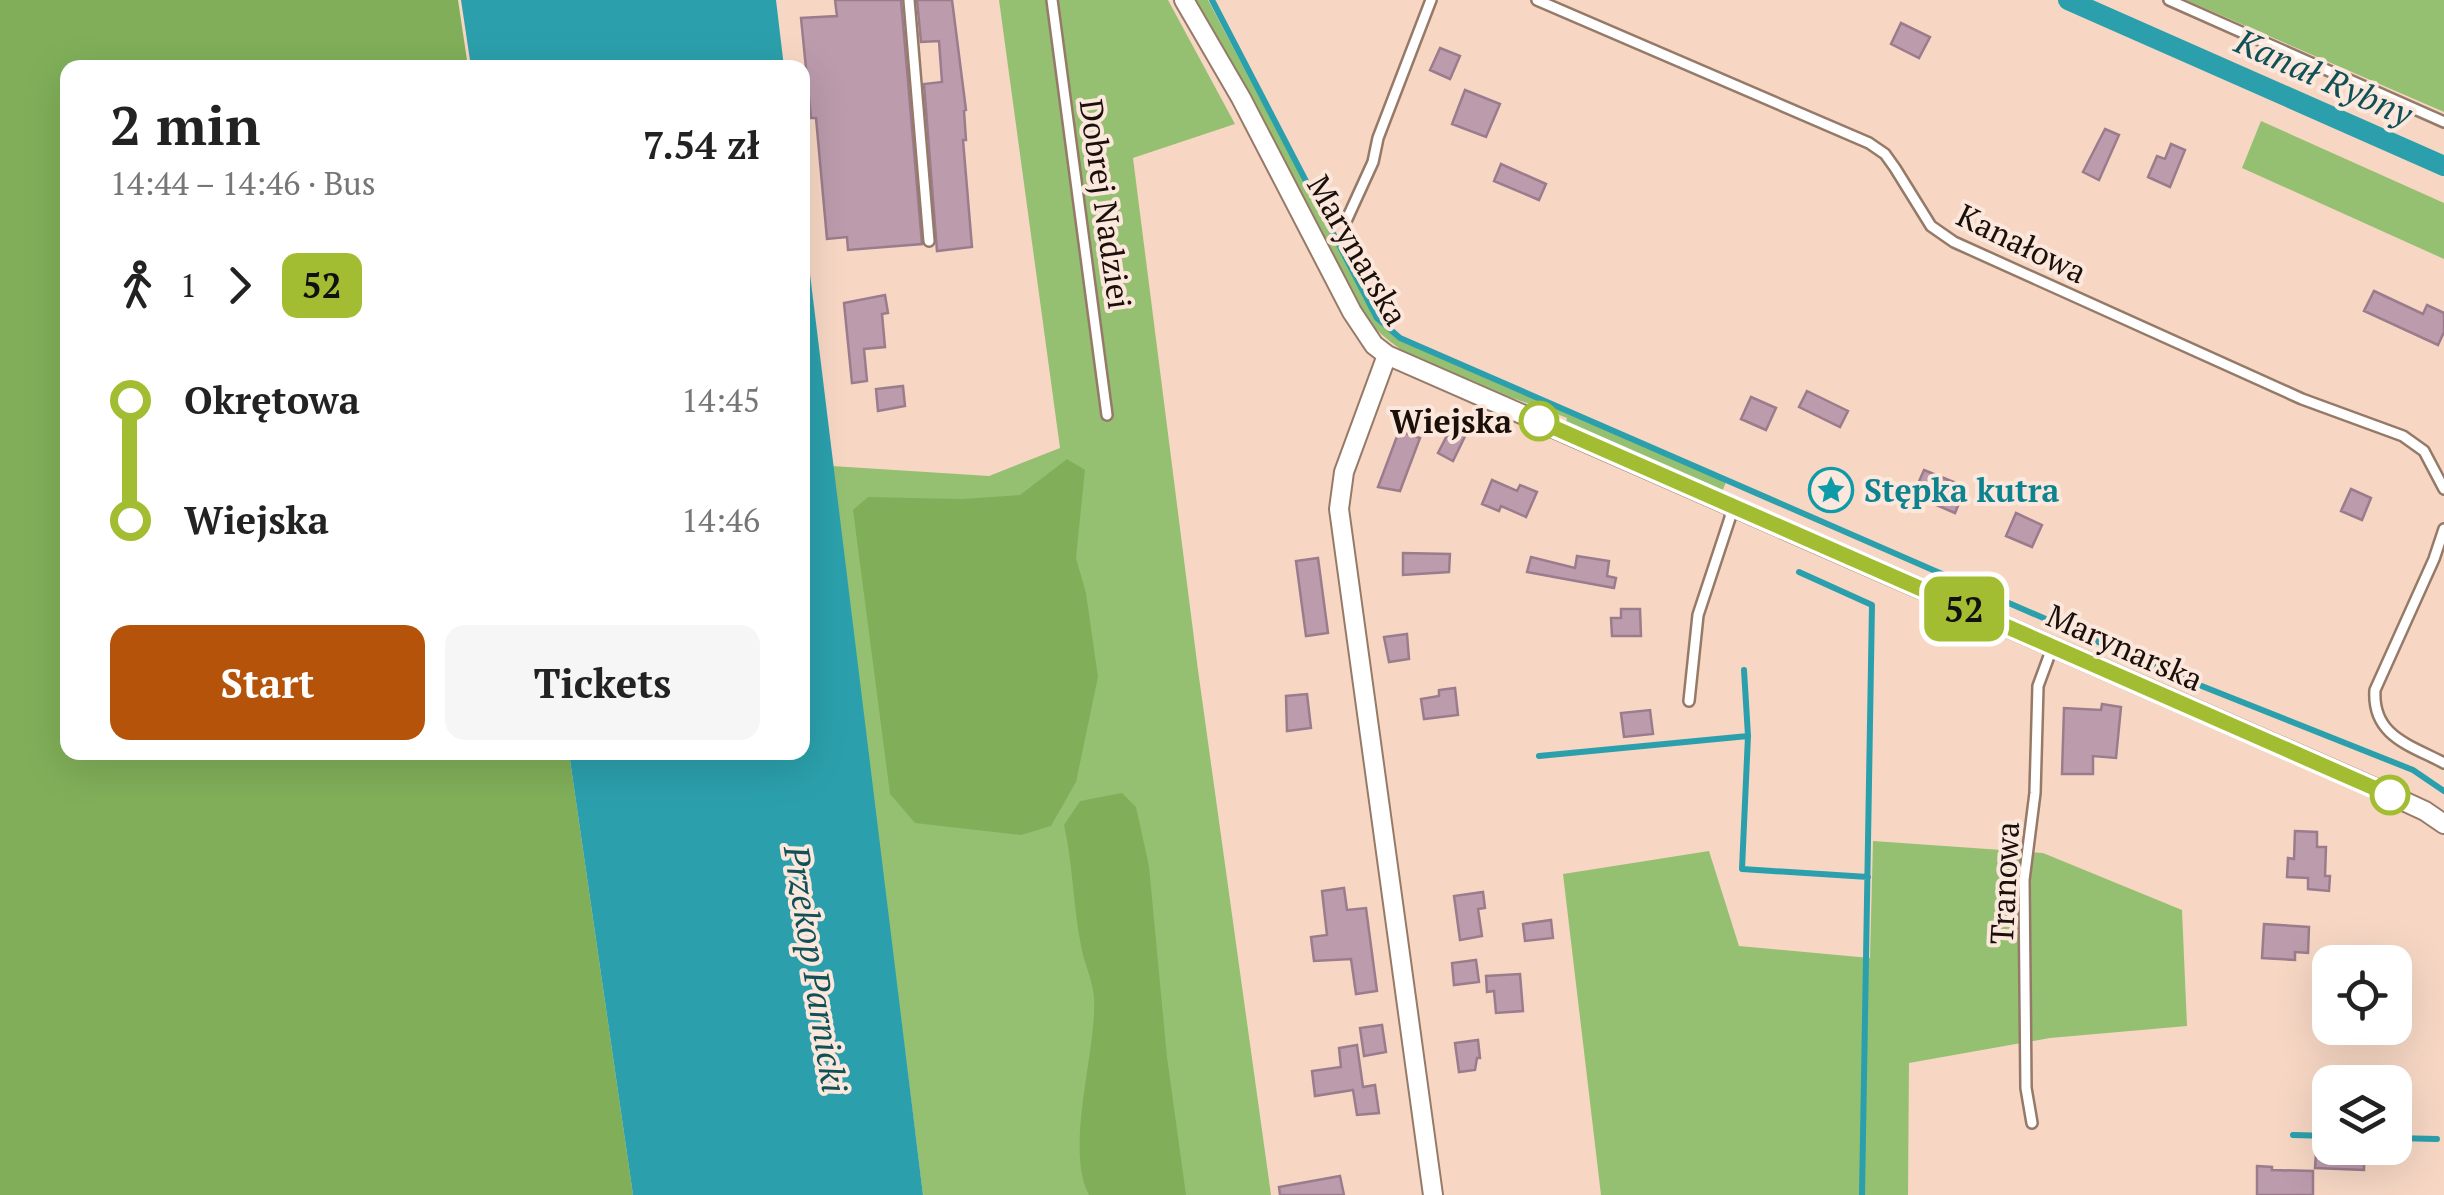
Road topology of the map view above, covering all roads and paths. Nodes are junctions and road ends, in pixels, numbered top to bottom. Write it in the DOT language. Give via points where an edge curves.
graph roads {
  1 [pos="909,0"];
  2 [pos="1052,0"];
  3 [pos="1184,0"];
  4 [pos="1431,0"];
  5 [pos="1537,0"];
  6 [pos="2168,0"];
  7 [pos="2444,122"];
  8 [pos="1347,219"];
  9 [pos="929,242"];
  10 [pos="1387,355"];
  11 [pos="1107,415"];
  12 [pos="2444,489"];
  13 [pos="1731,506"];
  14 [pos="2444,529"];
  15 [pos="2052,648"];
  16 [pos="1690,701"];
  17 [pos="2444,763"];
  18 [pos="2442,820"];
  19 [pos="2032,1123"];
  20 [pos="1434,1195"];
  1 -- 9 [label="lane"];
  2 -- 11 [label="lane, Dobrej Nadziei"];
  3 -- 10 [label="street, Marynarska" via="1352,312"];
  4 -- 8 [label="lane"];
  5 -- 12 [label="lane, Kanałowa" via="1870,143 1902,177 1931,226 1954,242 2302,399 2404,436 2424,451"];
  6 -- 7 [label="lane"];
  10 -- 13 [label="street, Marynarska"];
  10 -- 20 [label="street" via="1344,472 1339,520"];
  13 -- 15 [label="street, Marynarska"];
  13 -- 16 [label="lane" via="1698,615"];
  14 -- 17 [label="lane" via="2375,690 2374,707 2395,737"];
  15 -- 18 [label="street, Marynarska"];
  15 -- 19 [label="lane, Tranowa" via="2038,686 2024,880"];
}
